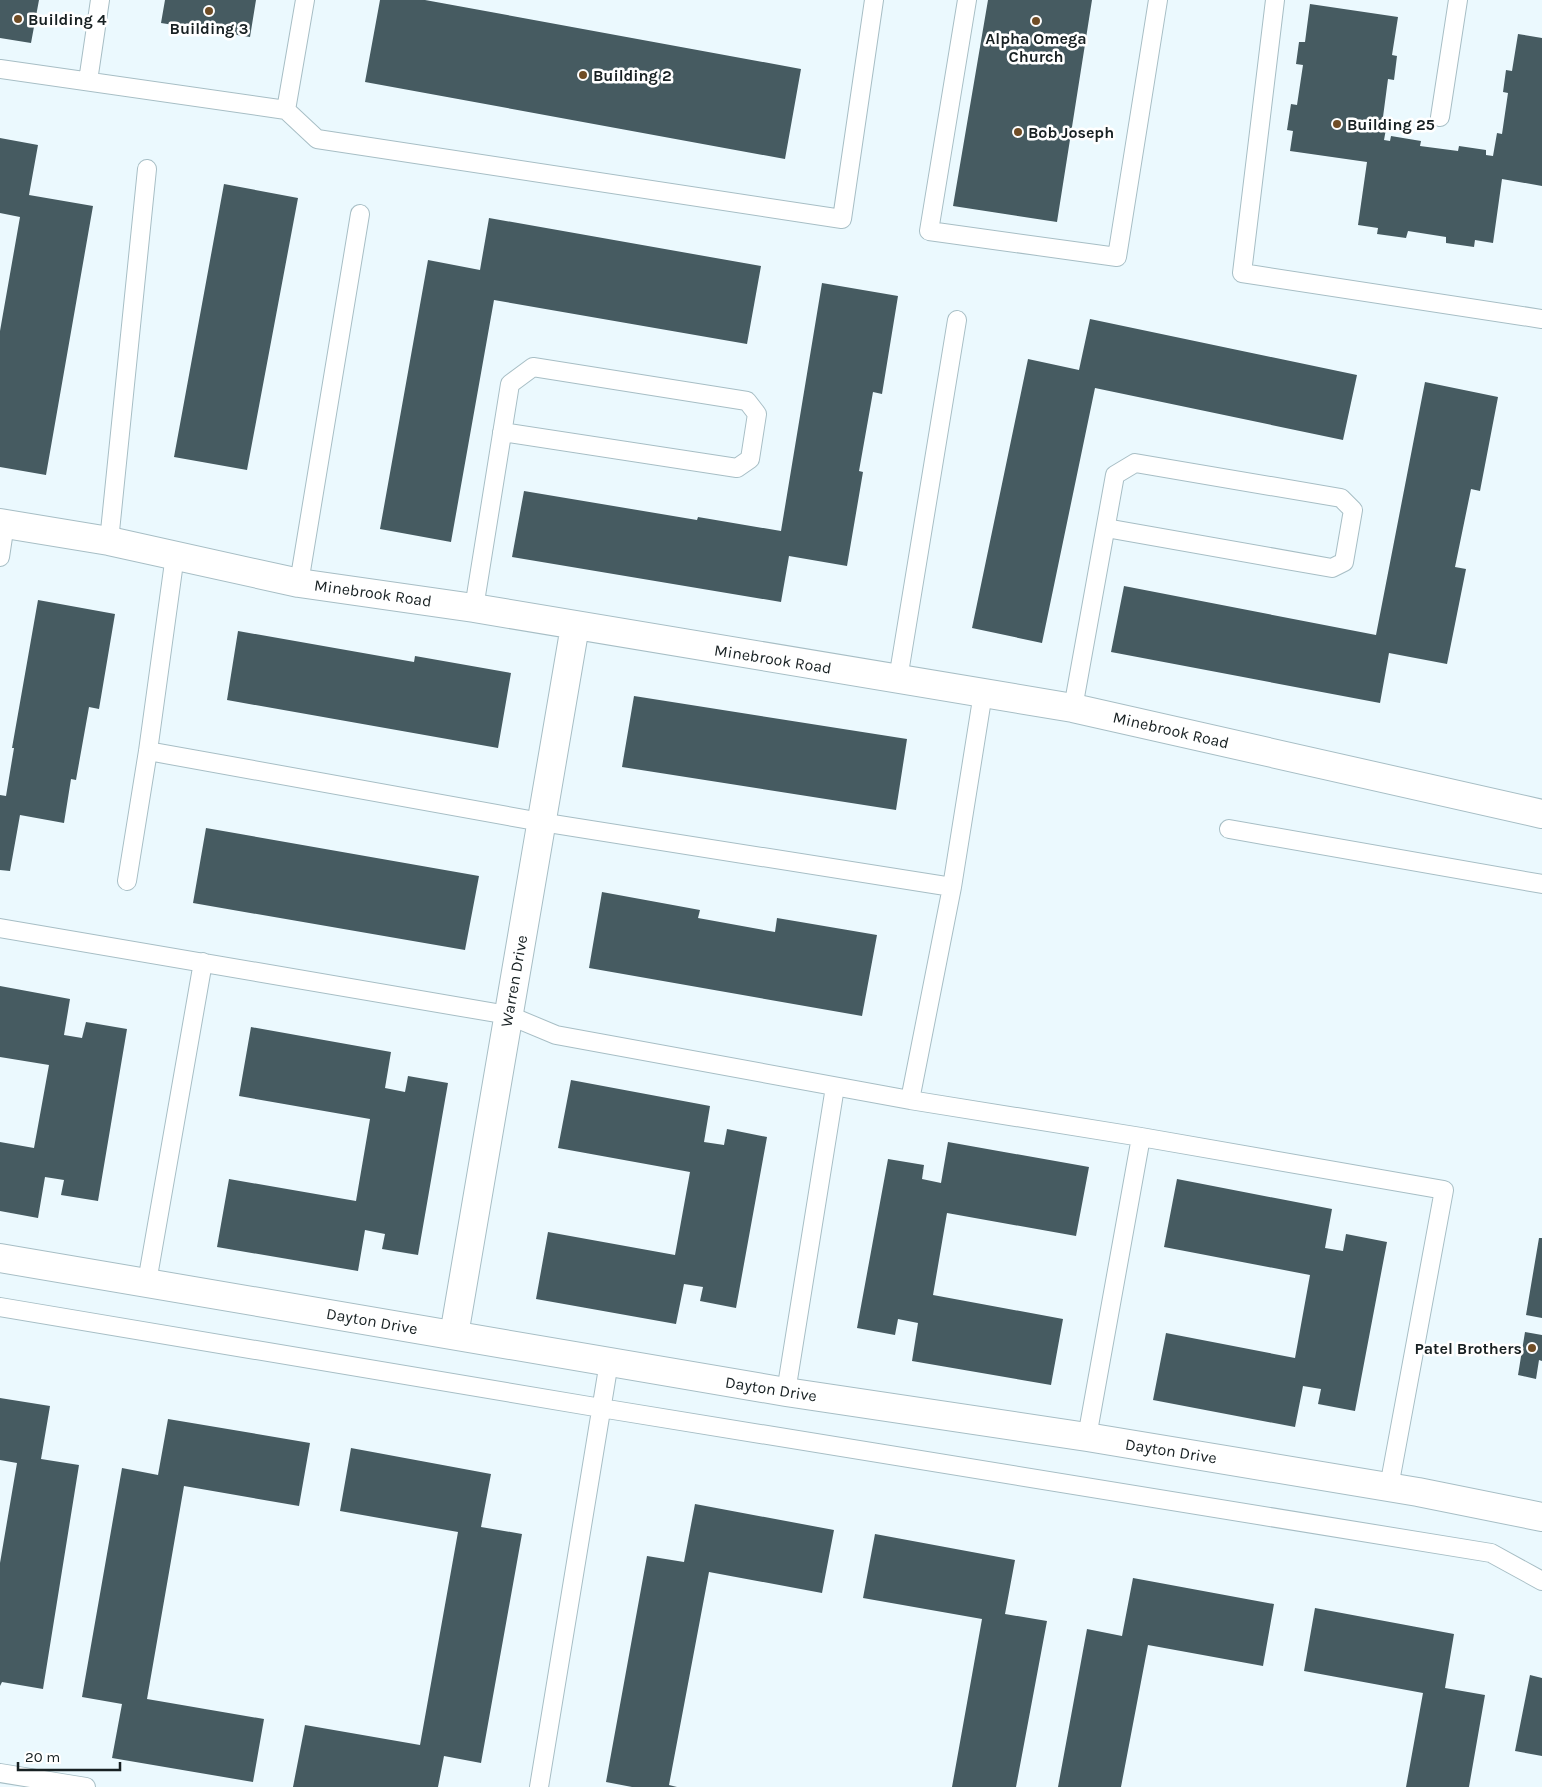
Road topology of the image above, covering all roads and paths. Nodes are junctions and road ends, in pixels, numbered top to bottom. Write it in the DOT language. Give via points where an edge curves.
graph roads {
  1 [pos="100,0"];
  2 [pos="305,0"];
  3 [pos="874,0"];
  4 [pos="967,0"];
  5 [pos="1158,0"];
  6 [pos="1275,0"];
  7 [pos="1458,0"];
  8 [pos="0,69"];
  9 [pos="88,81"];
  10 [pos="286,110"];
  11 [pos="1440,117"];
  12 [pos="147,169"];
  13 [pos="360,214"];
  14 [pos="1542,319"];
  15 [pos="957,320"];
  16 [pos="502,432"];
  17 [pos="3,523"];
  18 [pos="1106,528"];
  19 [pos="109,541"];
  20 [pos="175,555"];
  21 [pos="0,557"];
  22 [pos="299,582"];
  23 [pos="474,608"];
  24 [pos="575,626"];
  25 [pos="898,679"];
  26 [pos="983,694"];
  27 [pos="1073,708"];
  28 [pos="148,751"];
  29 [pos="1542,814"];
  30 [pos="541,822"];
  31 [pos="1229,829"];
  32 [pos="127,881"];
  33 [pos="1542,884"];
  34 [pos="952,887"];
  35 [pos="0,928"];
  36 [pos="203,962"];
  37 [pos="508,1015"];
  38 [pos="835,1087"];
  39 [pos="910,1100"];
  40 [pos="1141,1137"];
  41 [pos="0,1258"];
  42 [pos="147,1282"];
  43 [pos="0,1307"];
  44 [pos="454,1335"];
  45 [pos="608,1362"];
  46 [pos="786,1392"];
  47 [pos="601,1408"];
  48 [pos="1087,1437"];
  49 [pos="1389,1487"];
  50 [pos="1542,1517"];
  51 [pos="1542,1582"];
  52 [pos="0,1772"];
  53 [pos="86,1787"];
  54 [pos="539,1787"];
  1 -- 9 [label="lane"];
  2 -- 10 [label="lane"];
  3 -- 10 [label="lane" via="842,219 317,139"];
  4 -- 5 [label="lane" via="929,231 1117,257"];
  6 -- 14 [label="lane" via="1242,273"];
  7 -- 11 [label="lane"];
  8 -- 9 [label="lane"];
  9 -- 10 [label="lane"];
  12 -- 19 [label="lane"];
  13 -- 22 [label="lane"];
  15 -- 25 [label="lane"];
  16 -- 16 [label="lane" via="510,384 533,367 747,401 757,414 750,458 737,468"];
  16 -- 23 [label="lane"];
  17 -- 19 [label="street, Minebrook Road"];
  17 -- 21 [label="lane"];
  18 -- 18 [label="lane" via="1115,476 1136,463 1342,498 1353,510 1344,562 1332,568"];
  18 -- 27 [label="lane"];
  19 -- 20 [label="street, Minebrook Road"];
  20 -- 22 [label="street, Minebrook Road"];
  20 -- 28 [label="lane"];
  22 -- 23 [label="street, Minebrook Road"];
  23 -- 24 [label="street, Minebrook Road"];
  24 -- 25 [label="street, Minebrook Road"];
  24 -- 30 [label="street, Warren Drive"];
  25 -- 26 [label="street, Minebrook Road"];
  26 -- 27 [label="street, Minebrook Road"];
  26 -- 34 [label="lane"];
  27 -- 29 [label="street, Minebrook Road"];
  28 -- 30 [label="lane"];
  28 -- 32 [label="lane"];
  30 -- 34 [label="lane"];
  30 -- 37 [label="street, Warren Drive"];
  31 -- 33 [label="lane"];
  34 -- 39 [label="lane"];
  35 -- 36 [label="lane"];
  36 -- 37 [label="lane"];
  36 -- 42 [label="lane"];
  37 -- 38 [label="lane" via="556,1035"];
  37 -- 44 [label="street, Warren Drive"];
  38 -- 39 [label="lane"];
  38 -- 46 [label="lane"];
  39 -- 40 [label="lane"];
  40 -- 48 [label="lane"];
  40 -- 49 [label="lane" via="1444,1190"];
  41 -- 42 [label="street, Dayton Drive"];
  42 -- 44 [label="street, Dayton Drive"];
  43 -- 47 [label="lane"];
  44 -- 45 [label="street, Dayton Drive"];
  45 -- 46 [label="street, Dayton Drive"];
  45 -- 47 [label="lane"];
  46 -- 48 [label="street, Dayton Drive"];
  47 -- 51 [label="lane" via="1491,1553"];
  47 -- 54 [label="lane"];
  48 -- 49 [label="street, Dayton Drive"];
  49 -- 50 [label="street, Dayton Drive"];
  52 -- 53 [label="lane"];
}
